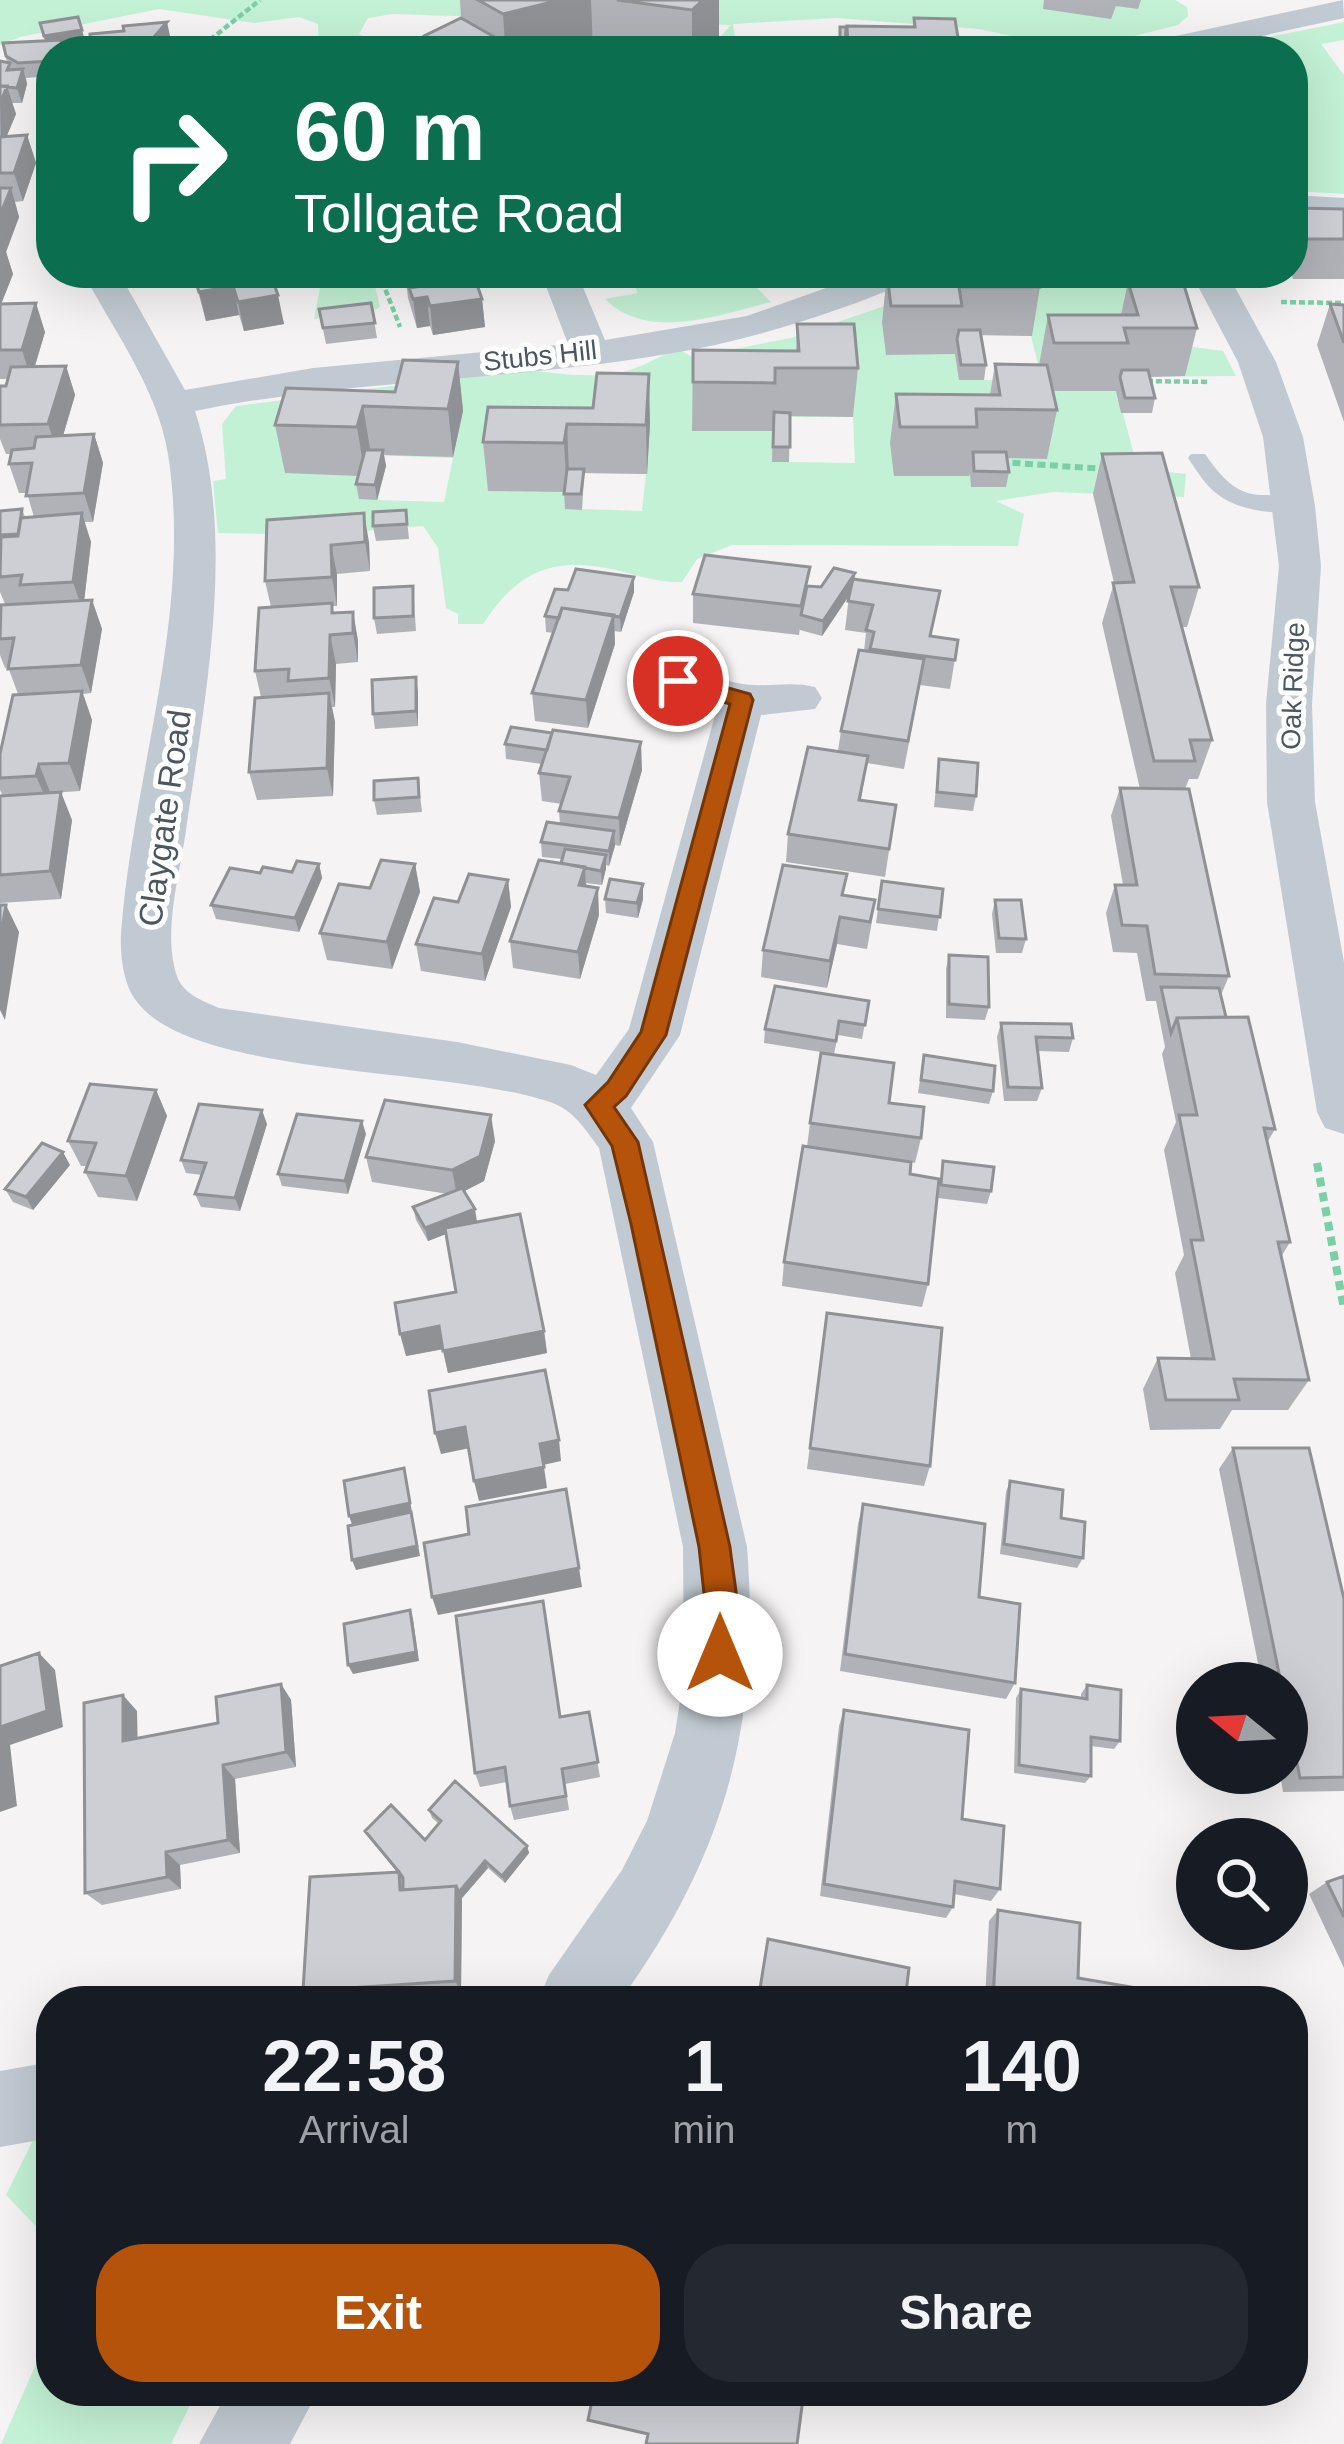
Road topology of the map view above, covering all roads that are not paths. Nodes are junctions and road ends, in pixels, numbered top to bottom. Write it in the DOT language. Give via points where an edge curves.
graph roads {
  1 [pos="1202,0"];
  2 [pos="1344,9"];
  3 [pos="1234,31"];
  4 [pos="1212,36"];
  5 [pos="1308,206"];
  6 [pos="1344,208"];
  7 [pos="109,288"];
  8 [pos="566,288"];
  9 [pos="863,288"];
  10 [pos="1218,288"];
  11 [pos="590,351"];
  12 [pos="173,404"];
  13 [pos="1198,458"];
  14 [pos="1294,506"];
  15 [pos="678,681"];
  16 [pos="799,698"];
  17 [pos="742,700"];
  18 [pos="1335,1014"];
  19 [pos="598,1105"];
  20 [pos="1344,1112"];
  21 [pos="586,1986"];
  22 [pos="36,2103"];
  23 [pos="0,2109"];
  24 [pos="267,2406"];
  25 [pos="241,2444"];
  1 -- 3 [label="street"];
  2 -- 3 [label="street"];
  3 -- 4 [label="street"];
  5 -- 6 [label="street"];
  7 -- 12 [label="street, Claygate Road"];
  8 -- 11 [label="street"];
  9 -- 11 [label="street, Stubs Hill" via="736,330"];
  10 -- 14 [label="street, Oak Ridge" via="1257,362 1283,437"];
  11 -- 12 [label="street, Stubs Hill" via="250,387"];
  12 -- 19 [label="street, Claygate Road" via="188,452 196,548 146,936 152,985 175,1011 212,1027 537,1077 571,1086"];
  13 -- 14 [label="lane" via="1235,501"];
  14 -- 18 [label="street, Oak Ridge" via="1300,566 1289,704 1292,802"];
  15 -- 17 [label="street"];
  16 -- 17 [label="street"];
  17 -- 19 [label="street" via="653,1035"];
  18 -- 20 [label="street, Oak Ridge"];
  19 -- 21 [label="street" via="625,1142 715,1547 722,1612 718,1695 698,1786 663,1869"];
  22 -- 23 [label="street"];
  24 -- 25 [label="street"];
}
